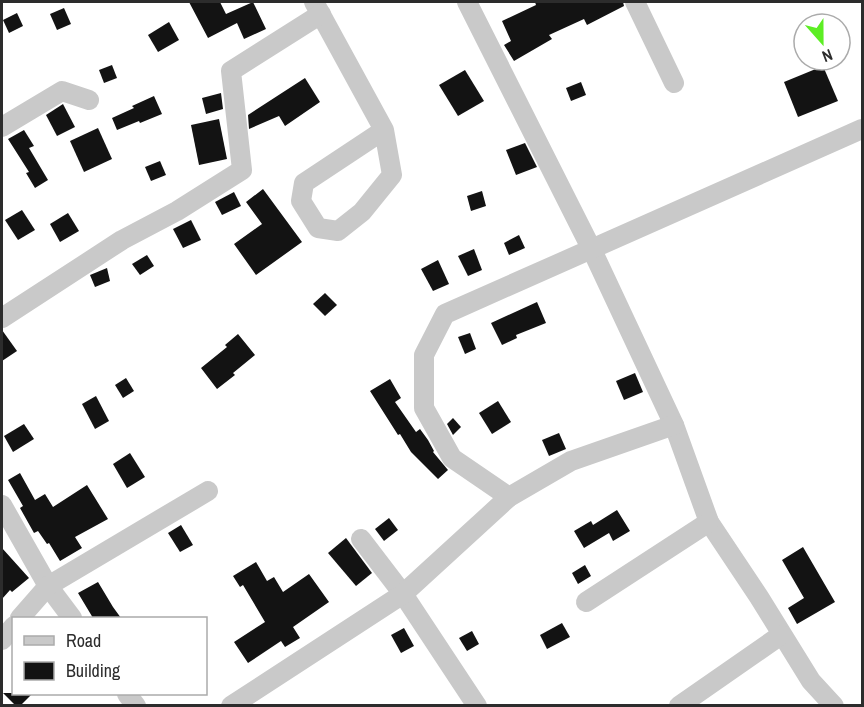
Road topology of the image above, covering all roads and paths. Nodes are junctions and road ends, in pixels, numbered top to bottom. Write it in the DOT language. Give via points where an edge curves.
graph roads {
  1 [pos="467,2"];
  2 [pos="635,2"];
  3 [pos="318,8"];
  4 [pos="674,83"];
  5 [pos="89,100"];
  6 [pos="2,127"];
  7 [pos="862,129"];
  8 [pos="384,130"];
  9 [pos="592,250"];
  10 [pos="2,318"];
  11 [pos="674,425"];
  12 [pos="208,491"];
  13 [pos="509,497"];
  14 [pos="2,505"];
  15 [pos="709,522"];
  16 [pos="361,539"];
  17 [pos="48,586"];
  18 [pos="403,594"];
  19 [pos="586,602"];
  20 [pos="21,617"];
  21 [pos="71,617"];
  22 [pos="12,628"];
  23 [pos="781,635"];
  24 [pos="2,640"];
  25 [pos="231,705"];
  26 [pos="477,705"];
  27 [pos="679,705"];
  28 [pos="834,705"];
  1 -- 9 [label="street"];
  2 -- 4 [label="street"];
  3 -- 8 [label="street"];
  3 -- 10 [label="street" via="231,71 242,170 122,240"];
  5 -- 6 [label="street" via="62,91"];
  7 -- 9 [label="street"];
  8 -- 8 [label="street" via="304,183 301,201 318,228 338,231 362,212 392,174"];
  9 -- 11 [label="street"];
  9 -- 13 [label="street" via="445,314 424,355 424,408 452,458"];
  11 -- 13 [label="street" via="571,460"];
  11 -- 15 [label="street"];
  12 -- 17 [label="street"];
  13 -- 18 [label="street"];
  14 -- 17 [label="street"];
  15 -- 19 [label="street"];
  15 -- 23 [label="street"];
  16 -- 18 [label="street"];
  17 -- 20 [label="street"];
  17 -- 21 [label="street"];
  18 -- 25 [label="street"];
  18 -- 26 [label="street"];
  22 -- 24 [label="street"];
  23 -- 27 [label="street"];
  23 -- 28 [label="street" via="811,681"];
}
